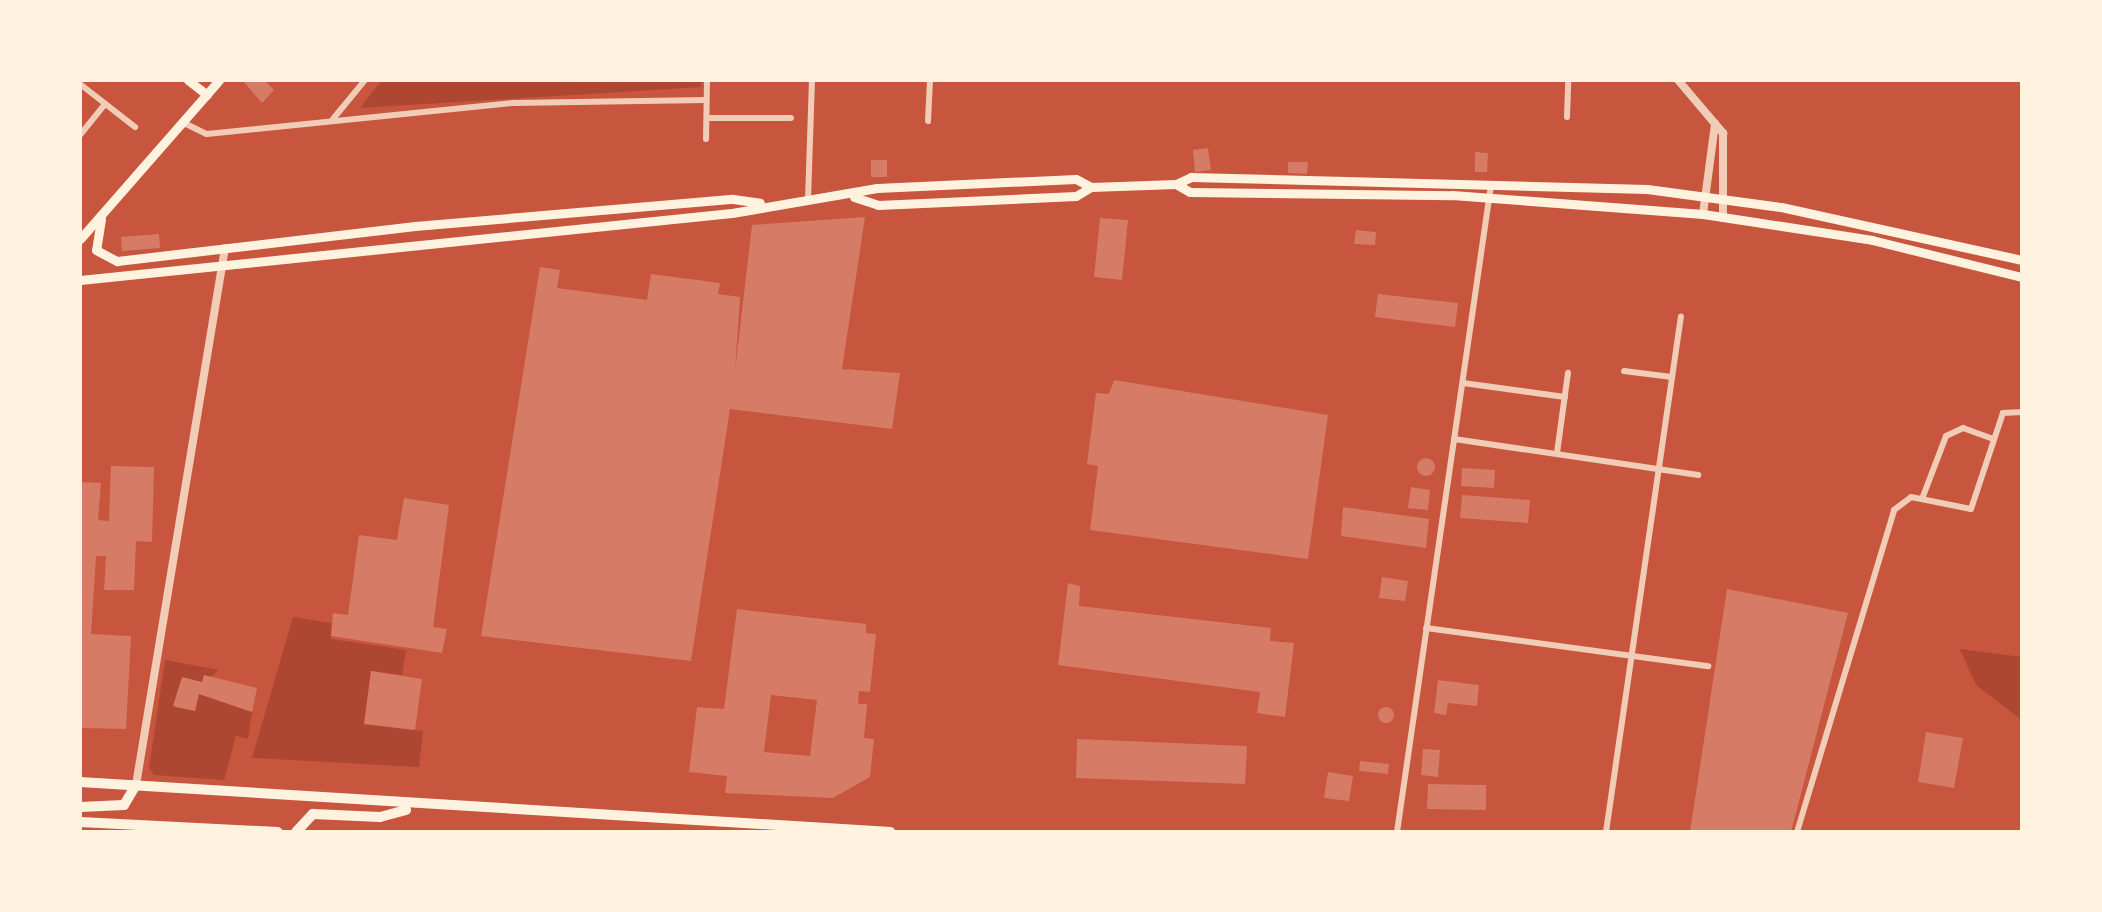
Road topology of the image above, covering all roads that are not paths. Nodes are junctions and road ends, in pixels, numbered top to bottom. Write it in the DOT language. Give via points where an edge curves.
graph roads {
  1 [pos="188,80"];
  2 [pos="219,80"];
  3 [pos="365,80"];
  4 [pos="707,80"];
  5 [pos="812,80"];
  6 [pos="930,80"];
  7 [pos="1568,80"];
  8 [pos="1678,80"];
  9 [pos="80,84"];
  10 [pos="207,95"];
  11 [pos="706,100"];
  12 [pos="105,104"];
  13 [pos="1567,117"];
  14 [pos="707,118"];
  15 [pos="791,118"];
  16 [pos="333,119"];
  17 [pos="928,121"];
  18 [pos="184,123"];
  19 [pos="1715,123"];
  20 [pos="135,127"];
  21 [pos="80,135"];
  22 [pos="706,139"];
  23 [pos="1492,181"];
  24 [pos="1176,184"];
  25 [pos="1091,187"];
  26 [pos="1706,196"];
  27 [pos="854,197"];
  28 [pos="1725,198"];
  29 [pos="1490,199"];
  30 [pos="808,200"];
  31 [pos="764,204"];
  32 [pos="1703,214"];
  33 [pos="1723,216"];
  34 [pos="101,219"];
  35 [pos="80,239"];
  36 [pos="225,248"];
  37 [pos="2018,259"];
  38 [pos="224,266"];
  39 [pos="2008,273"];
  40 [pos="2022,277"];
  41 [pos="80,280"];
  42 [pos="1681,316"];
  43 [pos="1624,371"];
  44 [pos="1568,373"];
  45 [pos="1672,377"];
  46 [pos="1463,383"];
  47 [pos="1565,397"];
  48 [pos="2022,412"];
  49 [pos="1454,439"];
  50 [pos="1994,439"];
  51 [pos="1557,453"];
  52 [pos="1659,469"];
  53 [pos="1698,475"];
  54 [pos="1922,499"];
  55 [pos="1426,628"];
  56 [pos="1632,656"];
  57 [pos="1708,666"];
  58 [pos="80,782"];
  59 [pos="136,785"];
  60 [pos="80,807"];
  61 [pos="416,807"];
  62 [pos="80,822"];
  63 [pos="278,832"];
  64 [pos="296,832"];
  65 [pos="890,832"];
  66 [pos="1397,832"];
  67 [pos="1606,832"];
  68 [pos="1797,832"];
  1 -- 10 [label="main road"];
  2 -- 10 [label="main road"];
  3 -- 16 [label="street"];
  4 -- 11 [label="street"];
  5 -- 30 [label="street"];
  6 -- 17 [label="street"];
  7 -- 13 [label="street"];
  8 -- 19 [label="street"];
  9 -- 12 [label="street"];
  10 -- 18 [label="main road"];
  11 -- 14 [label="street"];
  11 -- 16 [label="street" via="513,103"];
  12 -- 20 [label="street"];
  12 -- 21 [label="street"];
  14 -- 15 [label="street"];
  14 -- 22 [label="street"];
  16 -- 18 [label="street" via="207,134"];
  18 -- 34 [label="main road"];
  19 -- 26 [label="street"];
  19 -- 28 [label="street" via="1726,146"];
  23 -- 24 [label="main road" via="1191,177"];
  23 -- 26 [label="main road"];
  23 -- 29 [label="street"];
  24 -- 25 [label="main road"];
  24 -- 29 [label="main road" via="1190,192"];
  25 -- 27 [label="main road" via="1076,179 968,183 877,188"];
  25 -- 27 [label="main road" via="1076,196 878,205"];
  26 -- 28 [label="main road"];
  26 -- 32 [label="street"];
  27 -- 30 [label="main road"];
  28 -- 33 [label="street"];
  28 -- 37 [label="main road"];
  29 -- 32 [label="main road"];
  29 -- 46 [label="street"];
  30 -- 31 [label="main road"];
  31 -- 36 [label="main road" via="733,199"];
  31 -- 38 [label="main road"];
  32 -- 33 [label="main road"];
  33 -- 39 [label="main road" via="1872,240"];
  34 -- 35 [label="main road"];
  34 -- 36 [label="main road" via="95,246 105,260"];
  36 -- 38 [label="street"];
  37 -- 39 [label="main road"];
  38 -- 41 [label="main road"];
  38 -- 59 [label="street"];
  39 -- 40 [label="main road"];
  42 -- 45 [label="street"];
  43 -- 45 [label="street"];
  44 -- 47 [label="street"];
  45 -- 52 [label="street"];
  46 -- 47 [label="street"];
  46 -- 49 [label="street"];
  47 -- 51 [label="street"];
  48 -- 50 [label="street" via="2006,410"];
  49 -- 51 [label="street"];
  49 -- 55 [label="street"];
  50 -- 54 [label="street" via="1963,428 1946,436"];
  50 -- 54 [label="street" via="1971,509"];
  51 -- 52 [label="street"];
  52 -- 53 [label="street"];
  52 -- 56 [label="street"];
  54 -- 68 [label="street" via="1911,497 1894,510"];
  55 -- 56 [label="street"];
  55 -- 66 [label="street"];
  56 -- 57 [label="street"];
  56 -- 67 [label="street"];
  58 -- 59 [label="highway"];
  59 -- 60 [label="highway" via="124,805"];
  59 -- 61 [label="highway"];
  61 -- 64 [label="highway" via="380,817 313,814"];
  61 -- 65 [label="highway"];
  62 -- 63 [label="highway"];
}
